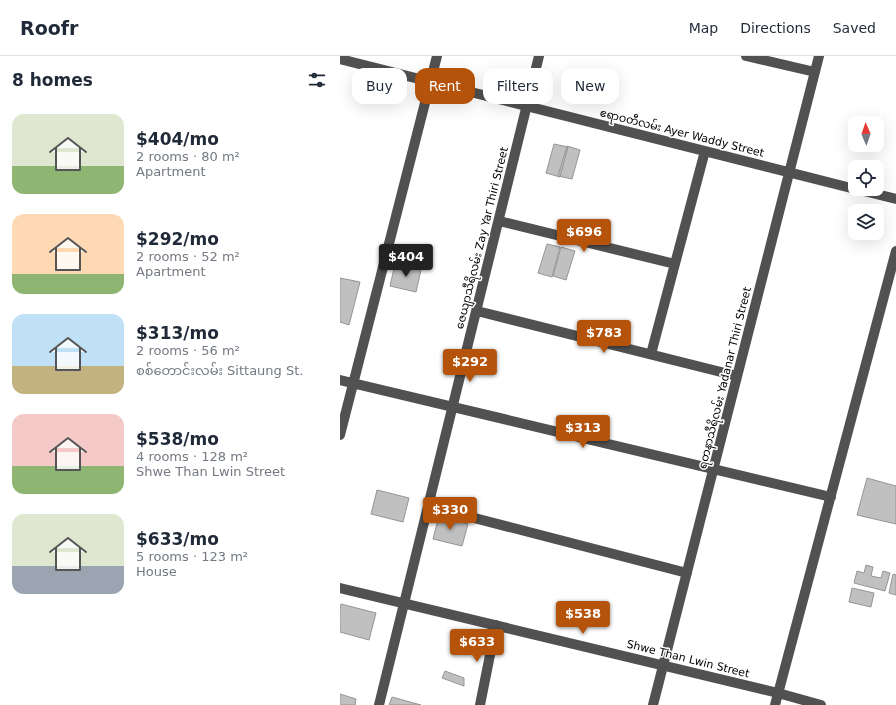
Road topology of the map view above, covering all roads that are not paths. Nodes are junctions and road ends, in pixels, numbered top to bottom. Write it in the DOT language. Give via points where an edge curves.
graph roads {
  1 [pos="437,56"];
  2 [pos="539,56"];
  3 [pos="746,56"];
  4 [pos="820,56"];
  5 [pos="340,59"];
  6 [pos="434,68"];
  7 [pos="815,72"];
  8 [pos="415,78"];
  9 [pos="475,93"];
  10 [pos="424,104"];
  11 [pos="527,106"];
  12 [pos="705,151"];
  13 [pos="790,172"];
  14 [pos="848,187"];
  15 [pos="884,196"];
  16 [pos="896,199"];
  17 [pos="499,221"];
  18 [pos="896,251"];
  19 [pos="675,264"];
  20 [pos="477,311"];
  21 [pos="651,354"];
  22 [pos="737,376"];
  23 [pos="340,380"];
  24 [pos="353,383"];
  25 [pos="453,407"];
  26 [pos="340,435"];
  27 [pos="714,469"];
  28 [pos="831,497"];
  29 [pos="428,506"];
  30 [pos="687,573"];
  31 [pos="340,588"];
  32 [pos="404,604"];
  33 [pos="496,625"];
  34 [pos="663,666"];
  35 [pos="778,693"];
  36 [pos="379,705"];
  37 [pos="480,705"];
  38 [pos="653,705"];
  39 [pos="775,705"];
  40 [pos="821,705"];
  1 -- 6 [label="street"];
  2 -- 11 [label="street, ဇေယျာသီရိလမ်း Zay Yar Thiri Street"];
  3 -- 7 [label="street"];
  4 -- 7 [label="street, ရတနာသီရိလမ်း Yadanar Thiri Street"];
  5 -- 8 [label="street, ဧရာဝတီလမ်း Ayer Waddy Street"];
  7 -- 13 [label="street, ရတနာသီရိလမ်း Yadanar Thiri Street"];
  9 -- 11 [label="street, ဧရာဝတီလမ်း Ayer Waddy Street"];
  10 -- 24 [label="street"];
  11 -- 12 [label="street, ဧရာဝတီလမ်း Ayer Waddy Street"];
  11 -- 17 [label="street, ဇေယျာသီရိလမ်း Zay Yar Thiri Street"];
  12 -- 13 [label="street, ဧရာဝတီလမ်း Ayer Waddy Street"];
  12 -- 19 [label="street"];
  13 -- 14 [label="street, ဧရာဝတီလမ်း Ayer Waddy Street"];
  13 -- 22 [label="street, ရတနာသီရိလမ်း Yadanar Thiri Street"];
  15 -- 16 [label="street, ဧရာဝတီလမ်း Ayer Waddy Street"];
  17 -- 19 [label="street"];
  17 -- 20 [label="street, ဇေယျာသီရိလမ်း Zay Yar Thiri Street"];
  18 -- 28 [label="street"];
  19 -- 21 [label="street"];
  20 -- 21 [label="street"];
  20 -- 25 [label="street, ဇေယျာသီရိလမ်း Zay Yar Thiri Street"];
  21 -- 22 [label="street"];
  22 -- 27 [label="street, ရတနာသီရိလမ်း Yadanar Thiri Street"];
  23 -- 24 [label="street"];
  24 -- 25 [label="street"];
  24 -- 26 [label="street"];
  25 -- 27 [label="street"];
  25 -- 29 [label="street, ဇေယျာသီရိလမ်း Zay Yar Thiri Street"];
  27 -- 28 [label="street"];
  27 -- 30 [label="street, ရတနာသီရိလမ်း Yadanar Thiri Street"];
  28 -- 35 [label="street"];
  29 -- 30 [label="street"];
  29 -- 32 [label="street, ဇေယျာသီရိလမ်း Zay Yar Thiri Street"];
  30 -- 34 [label="street, ရတနာသီရိလမ်း Yadanar Thiri Street"];
  31 -- 32 [label="street, Shwe Than Lwin Street"];
  32 -- 33 [label="street, Shwe Than Lwin Street"];
  32 -- 36 [label="street, ဇေယျာသီရိလမ်း Zay Yar Thiri Street"];
  33 -- 34 [label="street, Shwe Than Lwin Street"];
  33 -- 37 [label="street"];
  34 -- 35 [label="street, Shwe Than Lwin Street"];
  34 -- 38 [label="street, ရတနာသီရိလမ်း Yadanar Thiri Street"];
  35 -- 39 [label="street"];
  35 -- 40 [label="street, Shwe Than Lwin Street"];
}
